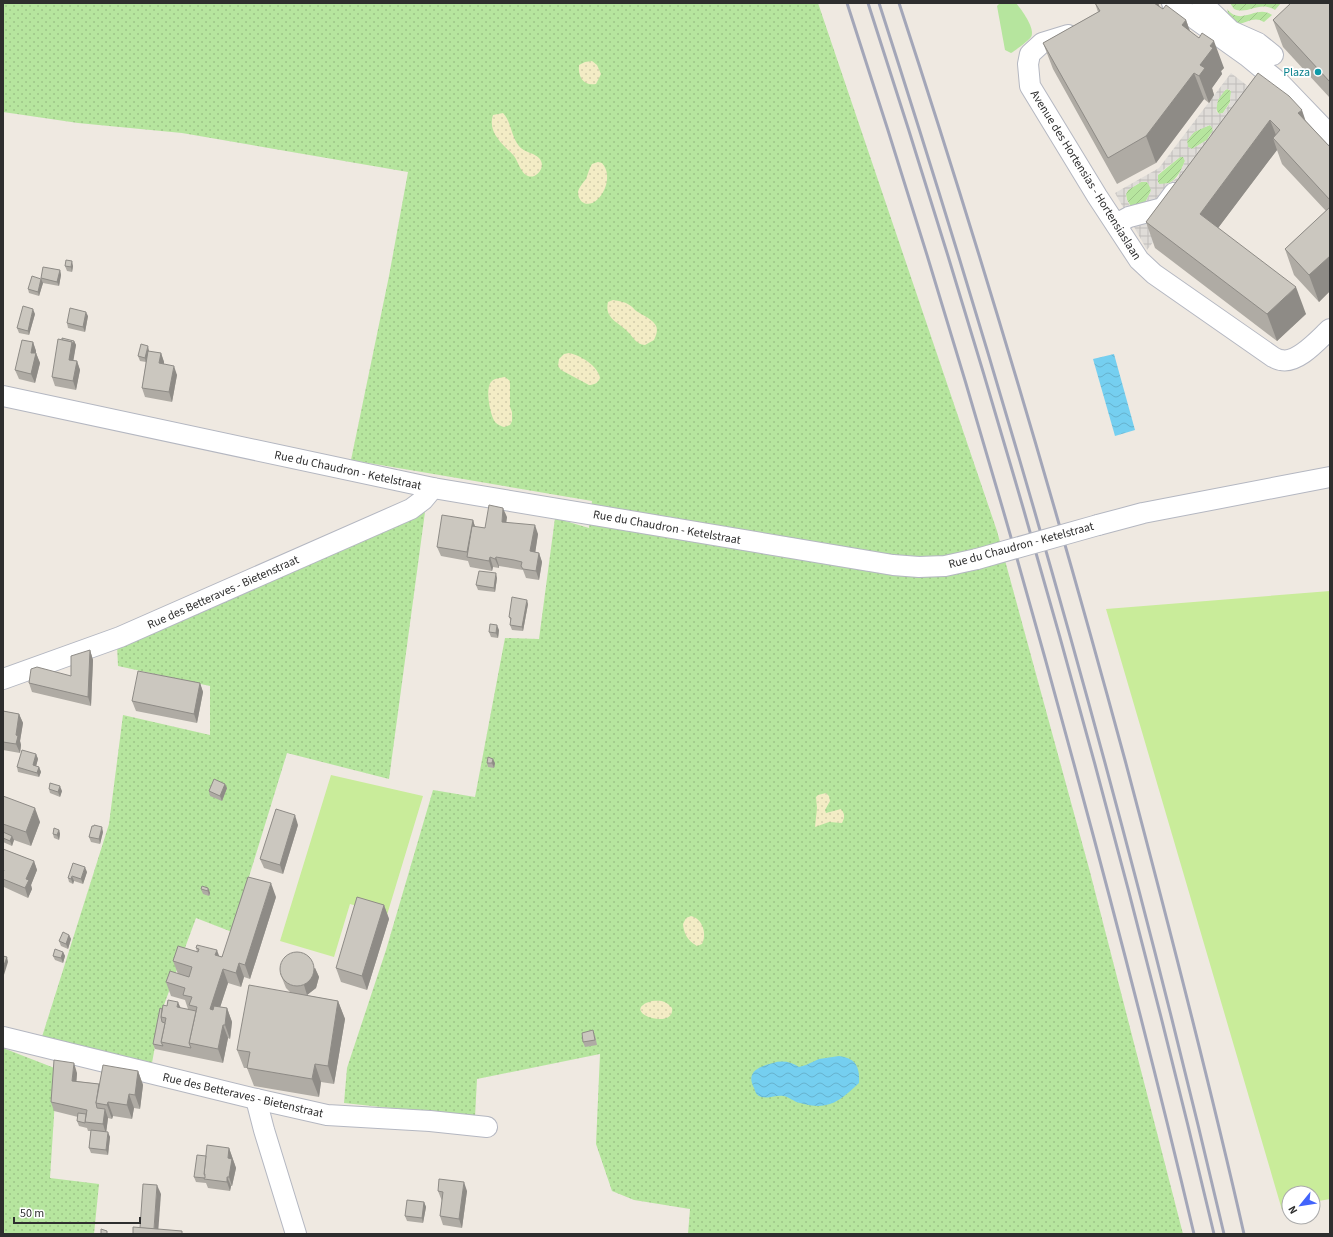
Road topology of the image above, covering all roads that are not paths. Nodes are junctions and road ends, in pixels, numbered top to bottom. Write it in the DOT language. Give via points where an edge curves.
graph roads {
  1 [pos="1172,3"];
  2 [pos="1207,5"];
  3 [pos="1084,29"];
  4 [pos="1273,55"];
  5 [pos="1330,135"];
  6 [pos="1186,177"];
  7 [pos="1116,224"];
  8 [pos="1330,329"];
  9 [pos="3,396"];
  10 [pos="1330,477"];
  11 [pos="433,488"];
  12 [pos="3,679"];
  13 [pos="3,1037"];
  14 [pos="256,1099"];
  15 [pos="487,1127"];
  16 [pos="296,1234"];
  1 -- 5 [label="street" via="1280,83"];
  2 -- 4 [label="street" via="1231,31 1259,42"];
  3 -- 7 [label="street, Avenue des Hortensias - Hortensiaslaan" via="1042,43 1030,54 1030,86"];
  6 -- 7 [label="street" via="1162,208 1129,217"];
  7 -- 8 [label="street, Avenue des Hortensias - Hortensiaslaan" via="1139,260 1154,274 1273,357 1282,361 1292,360"];
  9 -- 11 [label="street, Rue du Chaudron - Ketelstraat"];
  10 -- 11 [label="street, Rue du Chaudron - Ketelstraat, bridge" via="1143,513 977,559 945,566 919,567 892,565"];
  11 -- 12 [label="street, Rue des Betteraves - Bietenstraat" via="411,509 120,637"];
  13 -- 14 [label="street, Rue des Betteraves - Bietenstraat"];
  14 -- 15 [label="street, Rue des Betteraves - Bietenstraat" via="327,1115"];
  14 -- 16 [label="street"];
}
